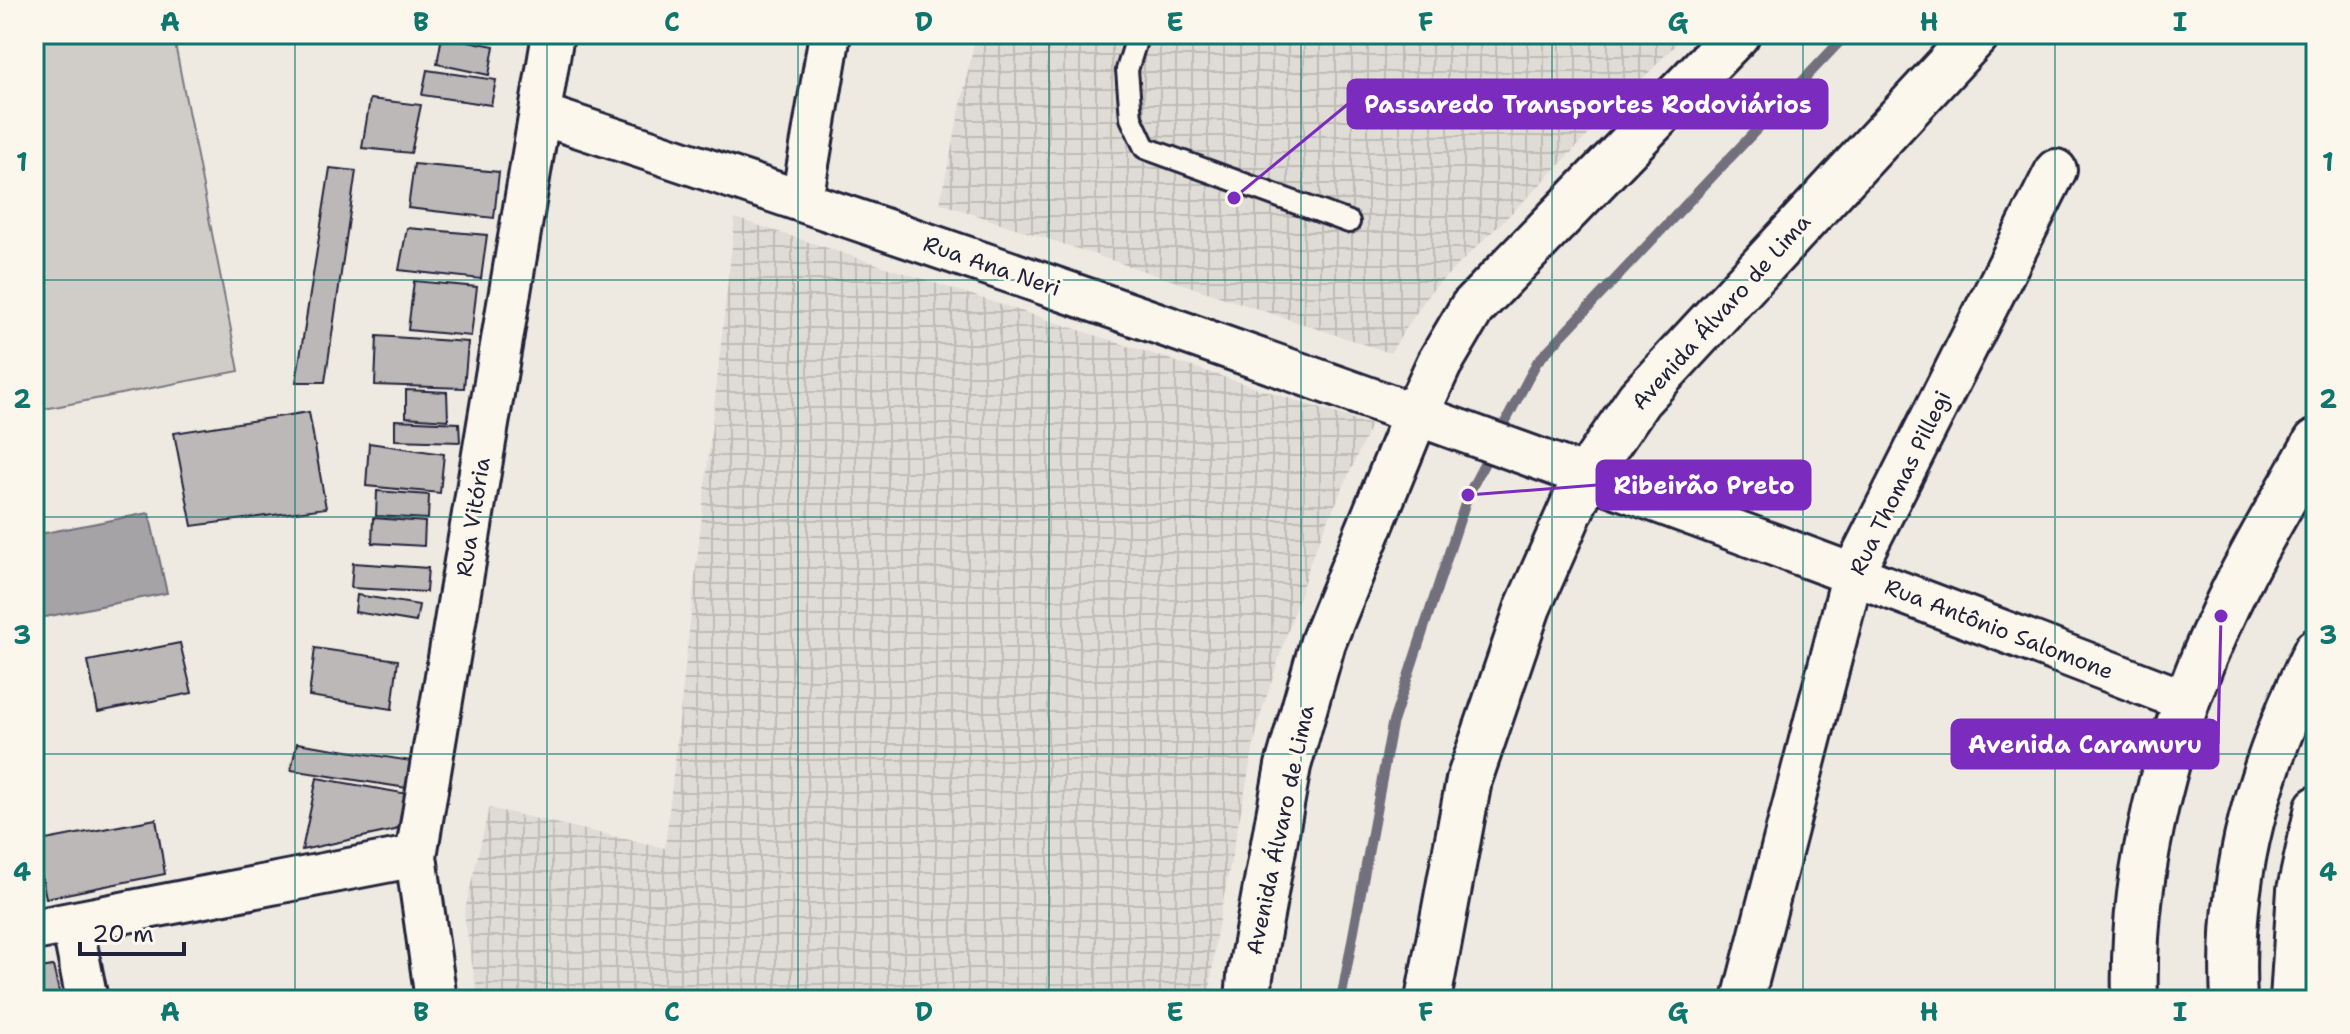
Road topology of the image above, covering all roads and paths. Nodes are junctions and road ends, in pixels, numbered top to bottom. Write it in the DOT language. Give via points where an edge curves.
graph roads {
  1 [pos="553,34"];
  2 [pos="830,34"];
  3 [pos="1138,34"];
  4 [pos="1737,34"];
  5 [pos="1977,34"];
  6 [pos="540,114"];
  7 [pos="2056,170"];
  8 [pos="802,200"];
  9 [pos="1349,222"];
  10 [pos="1429,419"];
  11 [pos="2316,442"];
  12 [pos="1567,471"];
  13 [pos="1853,573"];
  14 [pos="2316,651"];
  15 [pos="2186,701"];
  16 [pos="2316,807"];
  17 [pos="416,856"];
  18 [pos="53,927"];
  19 [pos="87,1000"];
  20 [pos="436,1000"];
  21 [pos="1248,1000"];
  22 [pos="1428,1000"];
  23 [pos="1743,1000"];
  24 [pos="2135,1000"];
  25 [pos="2234,1000"];
  26 [pos="2291,1000"];
  1 -- 6 [label="street, Rua Vitória"];
  2 -- 8 [label="street"];
  3 -- 9 [label="lane" via="1127,70 1131,118 1145,148"];
  4 -- 10 [label="street, Avenida Álvaro de Lima" via="1472,308 1439,364"];
  5 -- 12 [label="street, Avenida Álvaro de Lima"];
  6 -- 8 [label="street, Rua Ana Neri"];
  6 -- 17 [label="street, Rua Vitória"];
  7 -- 13 [label="street, Rua Thomas Pillegi"];
  8 -- 10 [label="street, Rua Ana Neri"];
  10 -- 12 [label="street, Rua Ana Neri"];
  10 -- 21 [label="street, Avenida Álvaro de Lima" via="1323,642 1288,766"];
  11 -- 15 [label="street" via="2221,616"];
  12 -- 13 [label="street, Rua Antônio Salomone"];
  12 -- 22 [label="street, Avenida Álvaro de Lima" via="1469,780"];
  13 -- 15 [label="street, Rua Antônio Salomone"];
  13 -- 23 [label="street, Rua Thomas Pillegi"];
  14 -- 25 [label="street" via="2269,759 2242,854 2234,906"];
  15 -- 24 [label="street" via="2147,851 2136,932"];
  16 -- 26 [label="street" via="2298,890"];
  17 -- 18 [label="street"];
  17 -- 20 [label="street, Rua Vitória"];
  18 -- 19 [label="street"];
}
